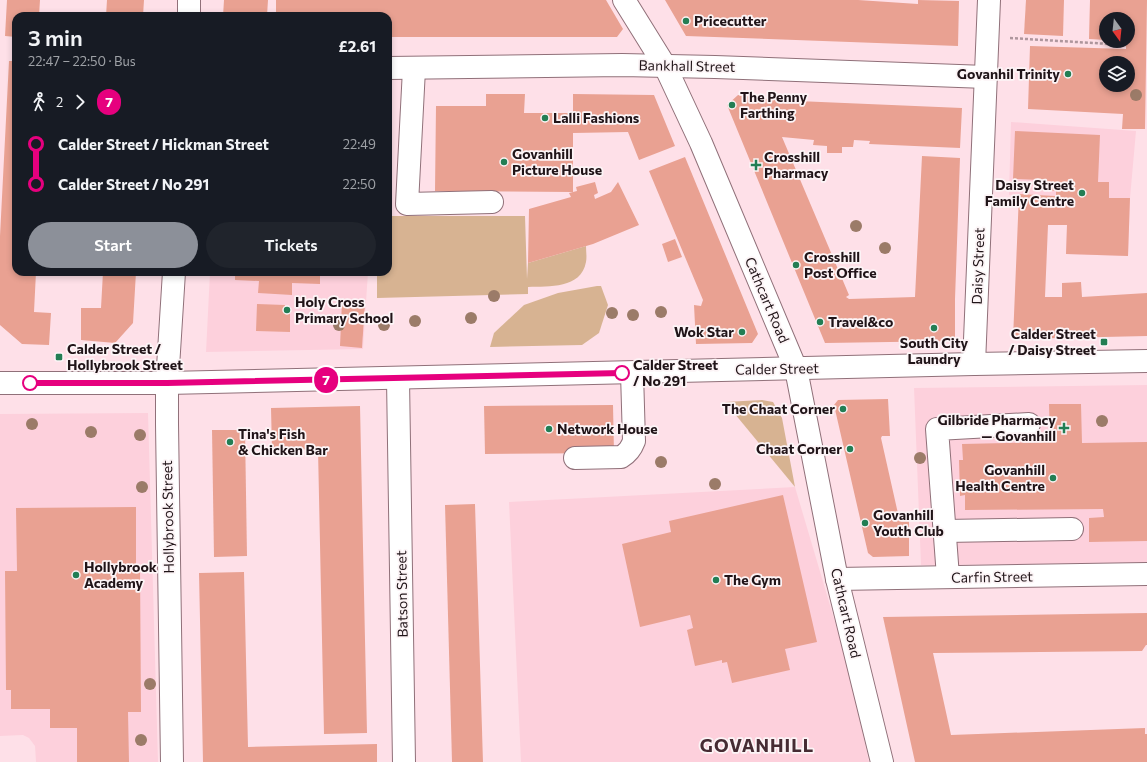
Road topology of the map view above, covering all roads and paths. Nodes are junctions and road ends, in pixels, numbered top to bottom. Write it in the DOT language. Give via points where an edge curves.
graph roads {
  1 [pos="189,0"];
  2 [pos="624,0"];
  3 [pos="989,0"];
  4 [pos="188,12"];
  5 [pos="987,39"];
  6 [pos="1099,43"];
  7 [pos="665,66"];
  8 [pos="392,68"];
  9 [pos="414,69"];
  10 [pos="986,77"];
  11 [pos="492,202"];
  12 [pos="174,276"];
  13 [pos="1147,361"];
  14 [pos="974,364"];
  15 [pos="796,369"];
  16 [pos="632,373"];
  17 [pos="398,379"];
  18 [pos="0,383"];
  19 [pos="167,383"];
  20 [pos="1029,424"];
  21 [pos="575,458"];
  22 [pos="1072,529"];
  23 [pos="945,531"];
  24 [pos="1147,574"];
  25 [pos="948,577"];
  26 [pos="837,580"];
  27 [pos="172,762"];
  28 [pos="404,762"];
  29 [pos="882,762"];
  1 -- 4 [label="street"];
  2 -- 7 [label="street, Cathcart Road"];
  3 -- 5 [label="street, Daisy Street"];
  5 -- 6 [label="path"];
  5 -- 10 [label="street, Daisy Street"];
  7 -- 9 [label="street, Bankhall Street"];
  7 -- 10 [label="street, Bankhall Street"];
  7 -- 15 [label="street, Cathcart Road" via="701,143"];
  8 -- 9 [label="street, Bankhall Street"];
  9 -- 11 [label="street" via="407,204"];
  10 -- 14 [label="street, Daisy Street"];
  12 -- 19 [label="street, Hollybrook Street"];
  13 -- 14 [label="street, Calder Street"];
  14 -- 15 [label="street, Calder Street"];
  15 -- 16 [label="street, Calder Street"];
  15 -- 26 [label="street, Cathcart Road"];
  16 -- 17 [label="street, Calder Street"];
  16 -- 21 [label="street" via="634,442 631,448 621,457"];
  17 -- 19 [label="street, Calder Street"];
  17 -- 28 [label="street, Batson Street"];
  18 -- 19 [label="street, Calder Street"];
  19 -- 27 [label="street, Hollybrook Street"];
  20 -- 23 [label="street" via="937,429"];
  22 -- 23 [label="street"];
  23 -- 25 [label="street"];
  24 -- 25 [label="street, Carfin Street"];
  25 -- 26 [label="street, Carfin Street"];
  26 -- 29 [label="street, Cathcart Road"];
}
